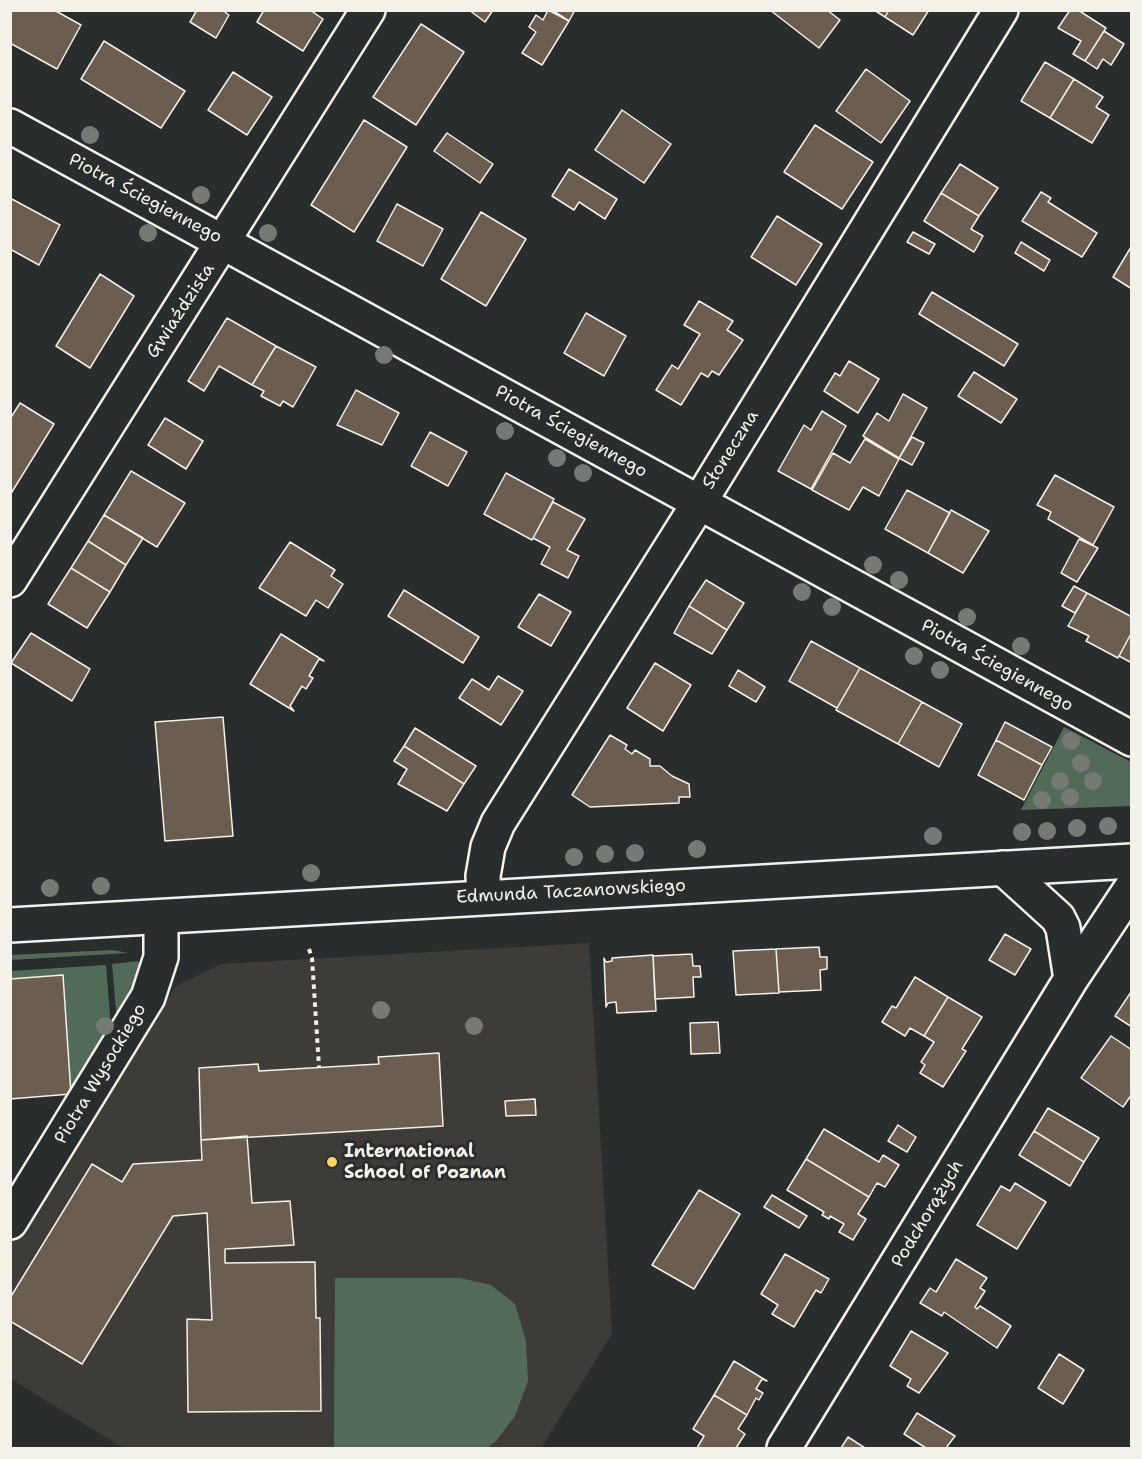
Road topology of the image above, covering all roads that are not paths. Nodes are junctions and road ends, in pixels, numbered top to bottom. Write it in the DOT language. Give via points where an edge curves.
graph roads {
  1 [pos="368,10"];
  2 [pos="1001,10"];
  3 [pos="10,126"];
  4 [pos="224,242"];
  5 [pos="699,502"];
  6 [pos="10,580"];
  7 [pos="1131,740"];
  8 [pos="1131,861"];
  9 [pos="1003,868"];
  10 [pos="1131,887"];
  11 [pos="484,897"];
  12 [pos="161,917"];
  13 [pos="10,925"];
  14 [pos="1071,979"];
  15 [pos="10,1222"];
  16 [pos="784,1449"];
  1 -- 4 [label="street, Gwiaździsta"];
  2 -- 5 [label="street, Słoneczna"];
  3 -- 4 [label="street, Piotra Ściegiennego"];
  4 -- 5 [label="street, Piotra Ściegiennego"];
  4 -- 6 [label="street, Gwiaździsta"];
  5 -- 7 [label="street, Piotra Ściegiennego"];
  5 -- 11 [label="street, Słoneczna" via="498,823 488,847"];
  8 -- 9 [label="street, Edmunda Taczanowskiego"];
  9 -- 11 [label="street, Edmunda Taczanowskiego"];
  9 -- 14 [label="street" via="1058,918"];
  10 -- 14 [label="street, Podchorążych"];
  11 -- 12 [label="street, Edmunda Taczanowskiego"];
  12 -- 13 [label="street, Edmunda Taczanowskiego"];
  12 -- 15 [label="street, Piotra Wysockiego" via="161,957 148,997"];
  14 -- 16 [label="street, Podchorążych"];
}
